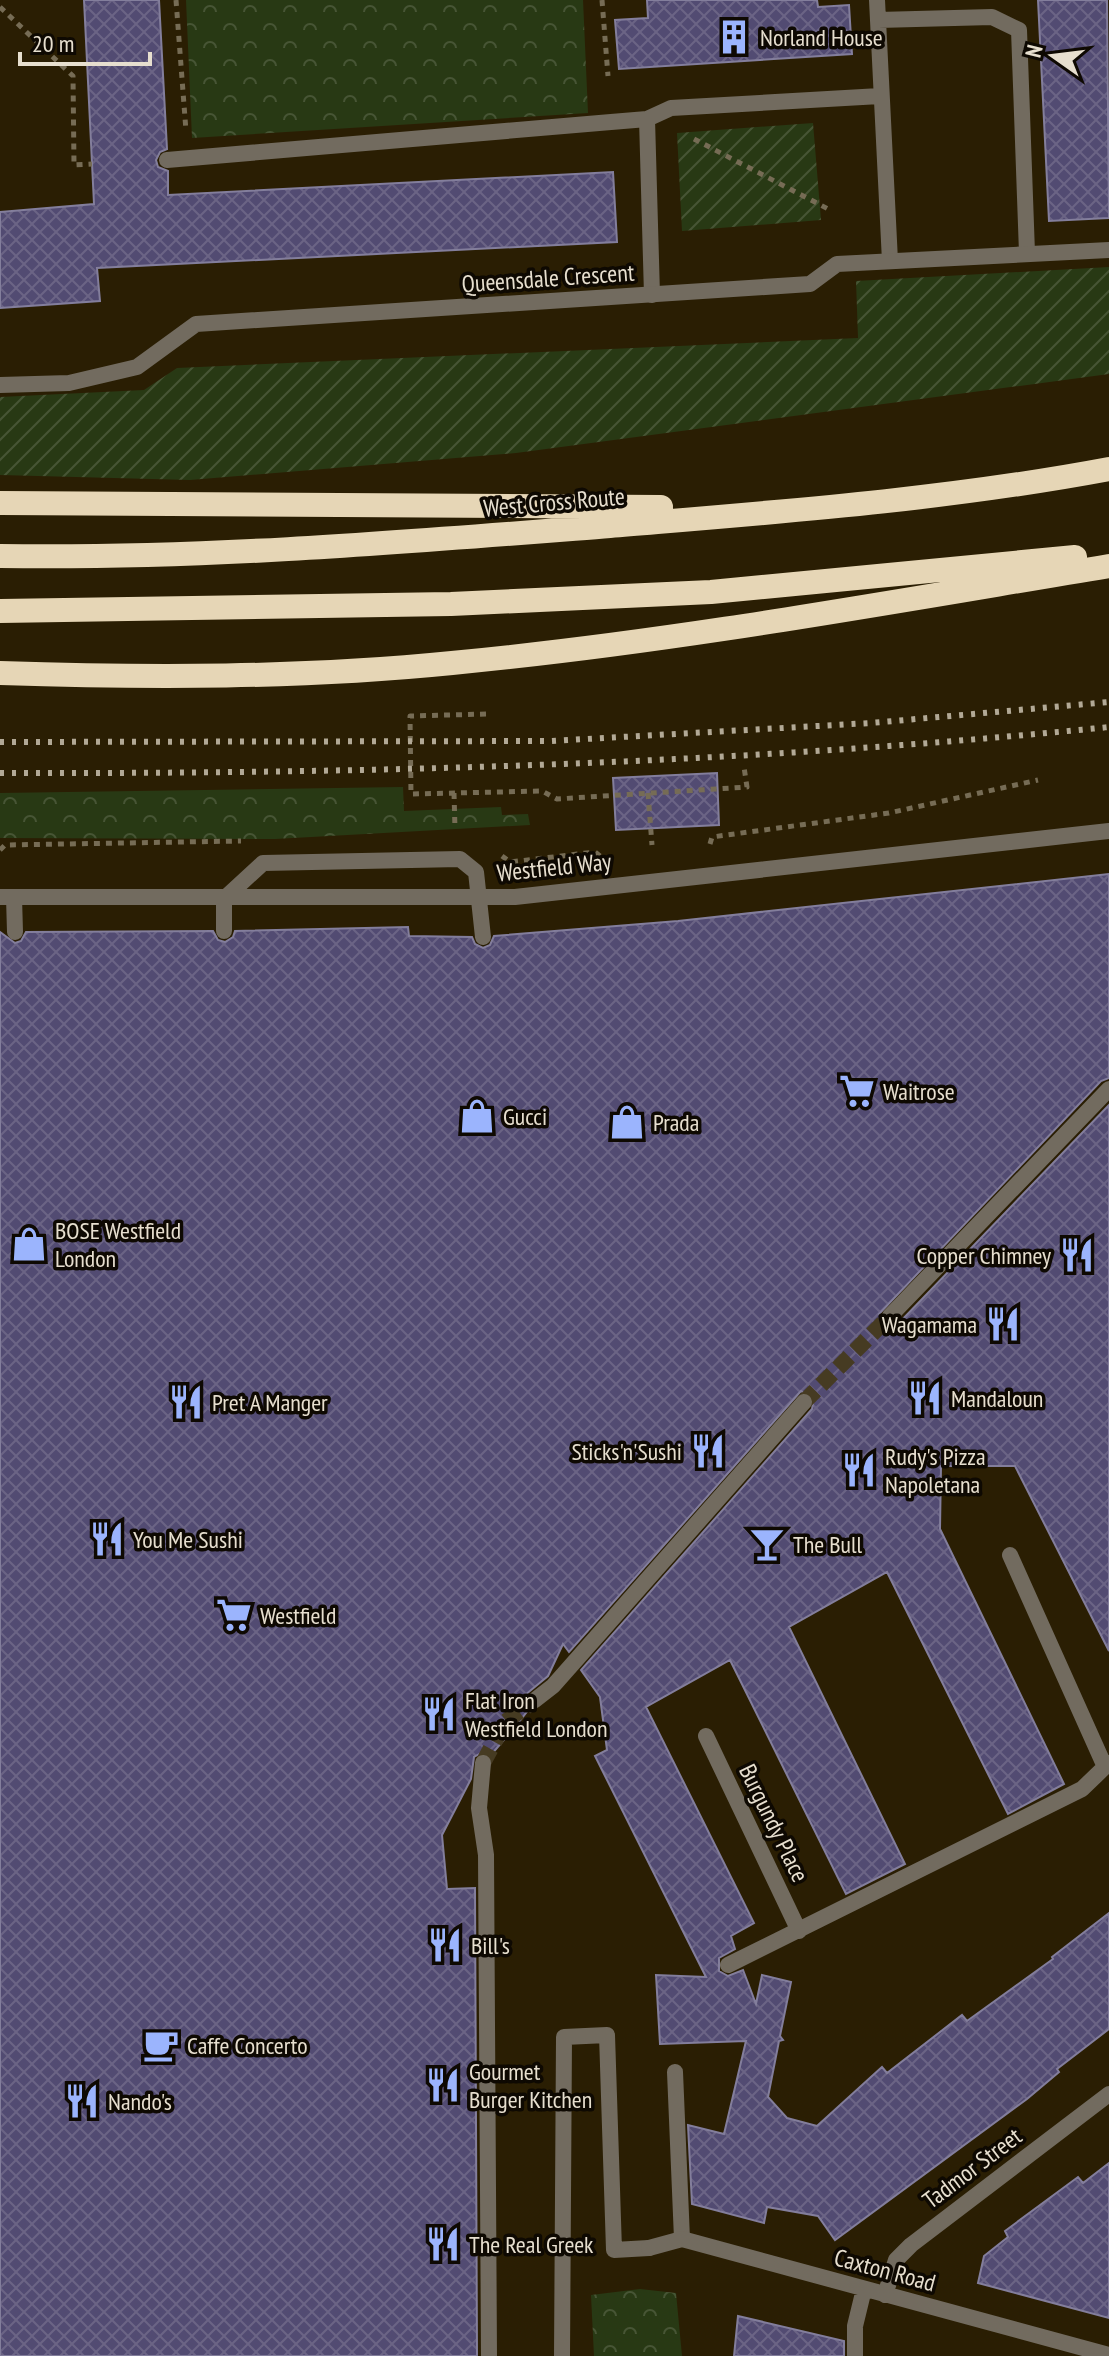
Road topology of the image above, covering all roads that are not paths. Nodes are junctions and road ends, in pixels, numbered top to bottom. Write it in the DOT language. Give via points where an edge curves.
graph roads {
  1 [pos="877,0"];
  2 [pos="878,20"];
  3 [pos="880,96"];
  4 [pos="647,119"];
  5 [pos="167,160"];
  6 [pos="1109,250"];
  7 [pos="1027,253"];
  8 [pos="890,261"];
  9 [pos="652,295"];
  10 [pos="0,385"];
  11 [pos="1109,469"];
  12 [pos="0,503"];
  13 [pos="815,508"];
  14 [pos="1109,553"];
  15 [pos="0,556"];
  16 [pos="1109,566"];
  17 [pos="0,611"];
  18 [pos="0,673"];
  19 [pos="1109,831"];
  20 [pos="7,897"];
  21 [pos="480,898"];
  22 [pos="224,899"];
  23 [pos="224,931"];
  24 [pos="15,932"];
  25 [pos="483,937"];
  26 [pos="1109,1089"];
  27 [pos="890,1316"];
  28 [pos="804,1402"];
  29 [pos="1010,1555"];
  30 [pos="535,1700"];
  31 [pos="706,1736"];
  32 [pos="483,1763"];
  33 [pos="1107,1765"];
  34 [pos="799,1931"];
  35 [pos="728,1965"];
  36 [pos="675,2072"];
  37 [pos="1109,2094"];
  38 [pos="682,2239"];
  39 [pos="864,2289"];
  40 [pos="885,2295"];
  41 [pos="1109,2355"];
  42 [pos="489,2356"];
  43 [pos="562,2356"];
  44 [pos="855,2356"];
  1 -- 2 [label="street"];
  2 -- 3 [label="street"];
  2 -- 7 [label="street" via="992,17 1019,30"];
  3 -- 4 [label="street" via="671,108"];
  3 -- 8 [label="street"];
  4 -- 5 [label="street"];
  4 -- 9 [label="street"];
  6 -- 7 [label="street, Queensdale Crescent"];
  7 -- 8 [label="street, Queensdale Crescent"];
  8 -- 9 [label="street, Queensdale Crescent" via="837,264 810,284"];
  9 -- 10 [label="street, Queensdale Crescent" via="196,324 137,367 69,383"];
  11 -- 13 [label="highway, West Cross Route" via="1014,487"];
  12 -- 13 [label="highway"];
  13 -- 15 [label="highway, West Cross Route" via="321,550 131,558"];
  14 -- 17 [label="highway" via="711,592 451,604"];
  16 -- 18 [label="highway" via="712,631 452,664 299,674"];
  19 -- 21 [label="street, Westfield Way"];
  20 -- 22 [label="street, Westfield Way"];
  20 -- 24 [label="street"];
  21 -- 22 [label="street, Westfield Way"];
  21 -- 22 [label="street" via="476,872 460,859 263,863"];
  21 -- 25 [label="street"];
  22 -- 23 [label="street"];
  26 -- 27 [label="street"];
  28 -- 30 [label="street"];
  29 -- 33 [label="street"];
  31 -- 34 [label="street, Burgundy Place"];
  32 -- 42 [label="street" via="479,1808 486,1855"];
  33 -- 34 [label="street" via="1082,1789"];
  34 -- 35 [label="street"];
  36 -- 38 [label="street"];
  37 -- 40 [label="street, Tadmor Street" via="911,2245 896,2260"];
  38 -- 39 [label="street, Caxton Road"];
  38 -- 43 [label="street" via="614,2250 607,2035 564,2037"];
  39 -- 40 [label="street, Caxton Road"];
  39 -- 44 [label="street"];
  40 -- 41 [label="street, Caxton Road"];
}
